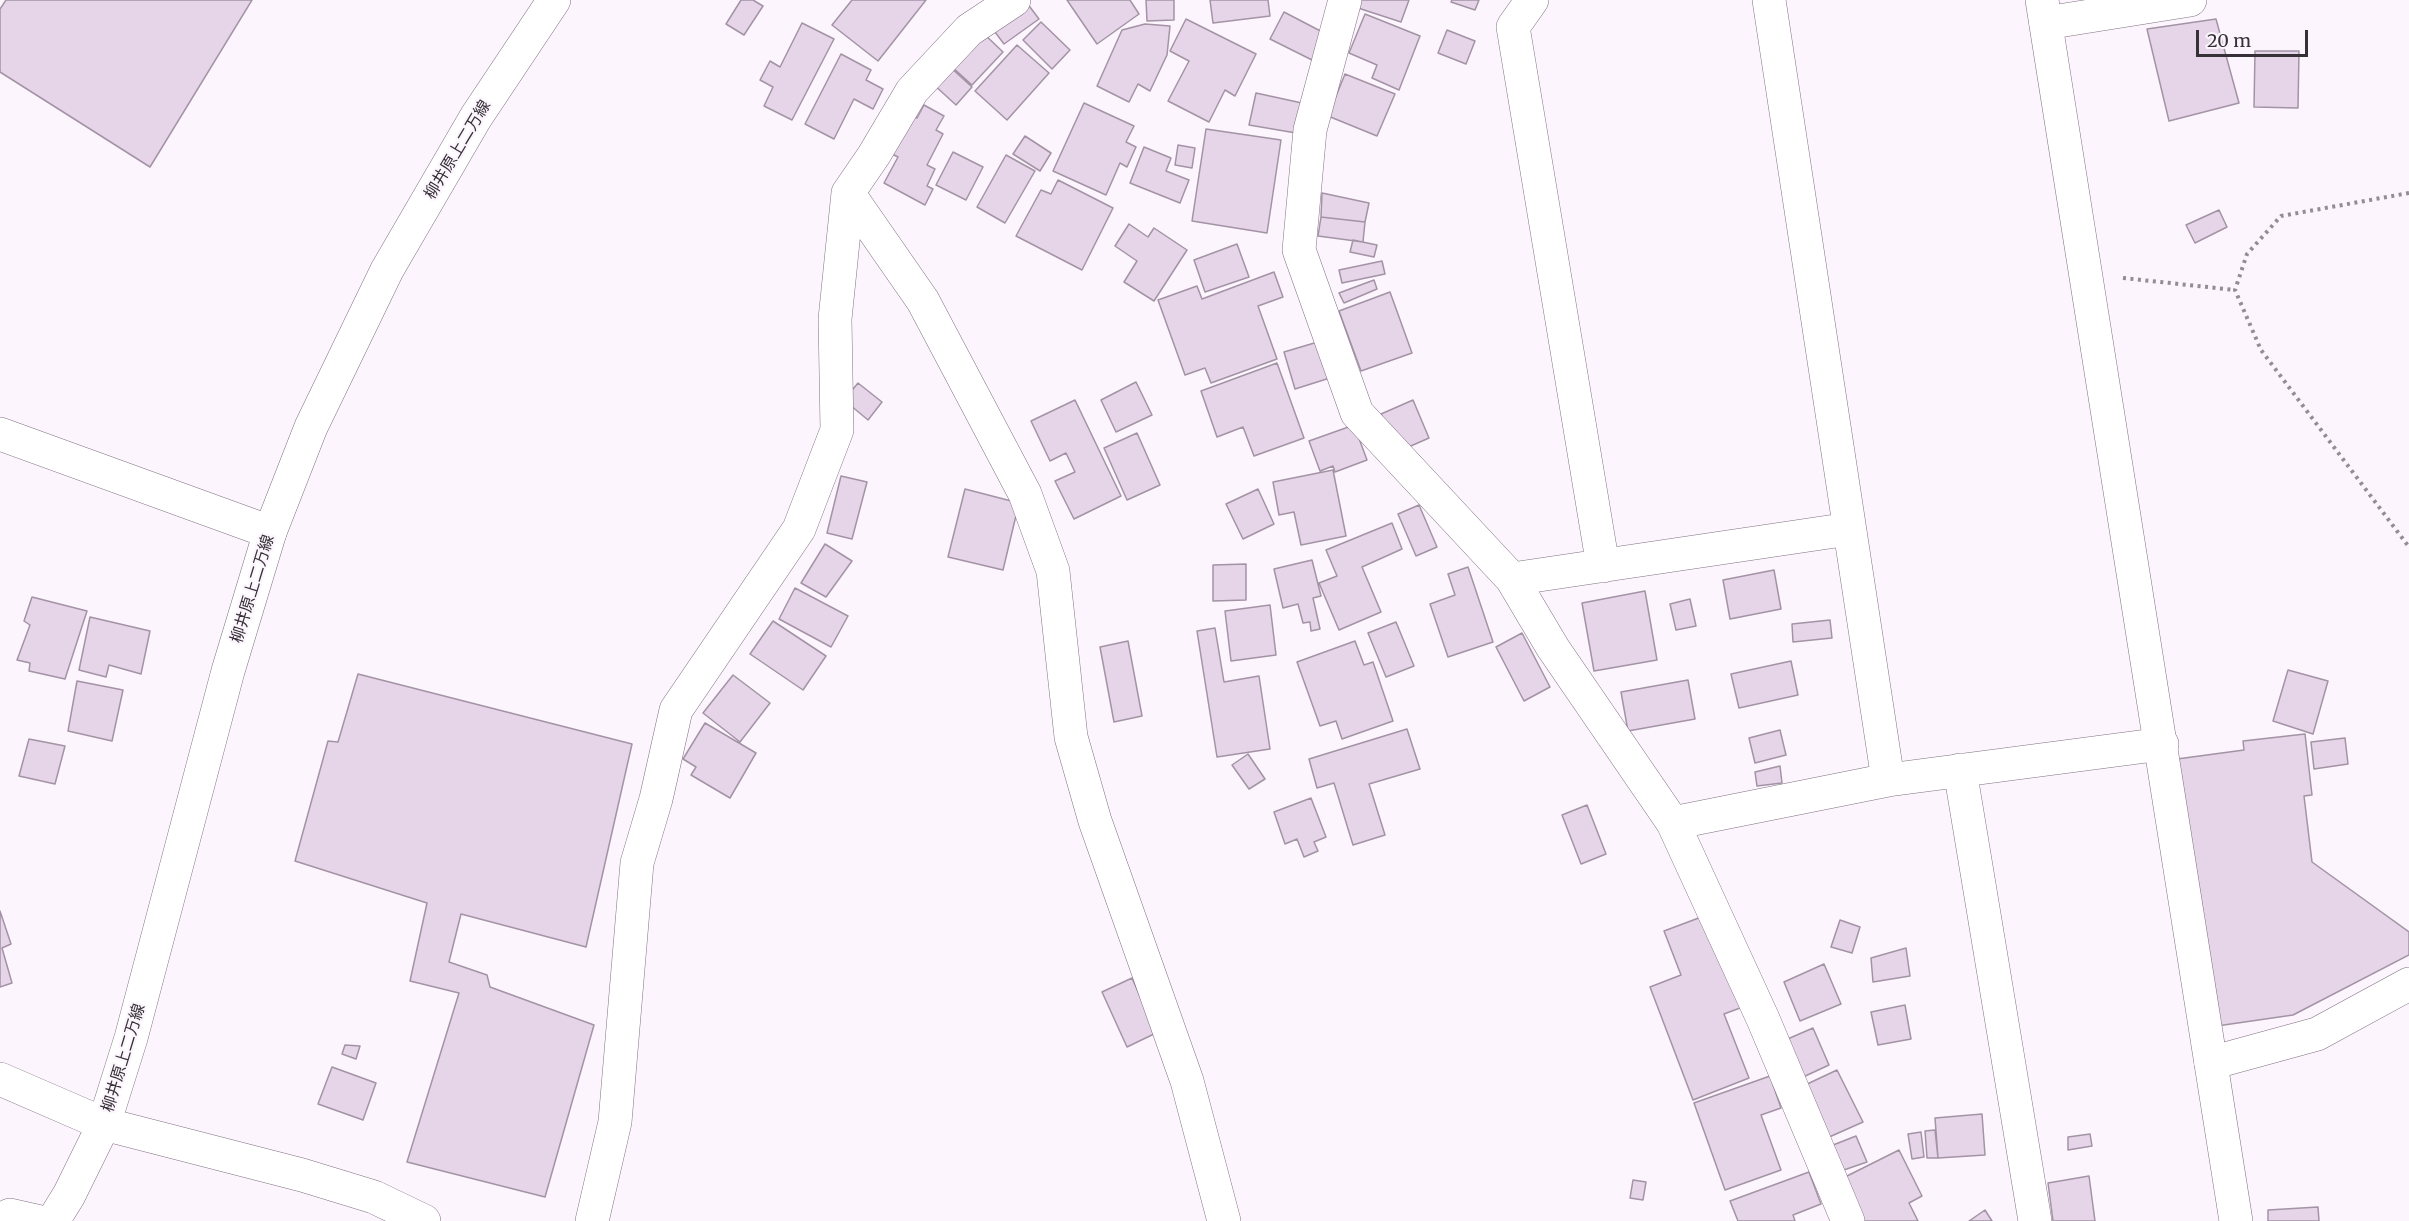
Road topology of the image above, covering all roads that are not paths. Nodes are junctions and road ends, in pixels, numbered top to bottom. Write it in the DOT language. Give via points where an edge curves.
graph roads {
  1 [pos="554,0"];
  2 [pos="1014,0"];
  3 [pos="1345,0"];
  4 [pos="1532,0"];
  5 [pos="1769,0"];
  6 [pos="2190,0"];
  7 [pos="2044,11"];
  8 [pos="848,193"];
  9 [pos="0,435"];
  10 [pos="1849,530"];
  11 [pos="270,532"];
  12 [pos="1603,566"];
  13 [pos="1512,579"];
  14 [pos="2162,744"];
  15 [pos="1960,771"];
  16 [pos="1888,780"];
  17 [pos="1673,823"];
  18 [pos="2409,984"];
  19 [pos="2211,1063"];
  20 [pos="0,1079"];
  21 [pos="104,1124"];
  22 [pos="0,1220"];
  23 [pos="37,1221"];
  24 [pos="53,1221"];
  25 [pos="424,1221"];
  26 [pos="592,1221"];
  27 [pos="1224,1221"];
  28 [pos="1848,1221"];
  29 [pos="2035,1221"];
  30 [pos="2236,1221"];
  1 -- 11 [label="street, 柳井原上二万線" via="476,117 387,270 311,426"];
  2 -- 8 [label="street" via="969,30 912,91"];
  3 -- 13 [label="street" via="1311,130 1299,250 1358,413"];
  4 -- 12 [label="street" via="1513,27"];
  5 -- 10 [label="street"];
  6 -- 7 [label="street"];
  7 -- 14 [label="street"];
  8 -- 26 [label="street" via="835,320 837,430 799,529 676,710 656,799 636,863 615,1122"];
  8 -- 27 [label="street" via="923,301 1025,494 1053,571 1074,748 1095,821 1187,1081"];
  9 -- 11 [label="street"];
  10 -- 12 [label="street"];
  10 -- 16 [label="street"];
  11 -- 21 [label="street, 柳井原上二万線"];
  12 -- 13 [label="street"];
  13 -- 17 [label="street" via="1553,648"];
  14 -- 15 [label="street"];
  14 -- 19 [label="street"];
  15 -- 16 [label="street"];
  15 -- 29 [label="street"];
  16 -- 17 [label="street"];
  17 -- 28 [label="street" via="1763,1019"];
  18 -- 19 [label="street" via="2318,1034"];
  19 -- 30 [label="street"];
  20 -- 21 [label="street"];
  21 -- 24 [label="street, 柳井原上二万線"];
  21 -- 25 [label="street" via="302,1175 374,1197"];
  22 -- 23 [label="street" via="10,1215"];
}
